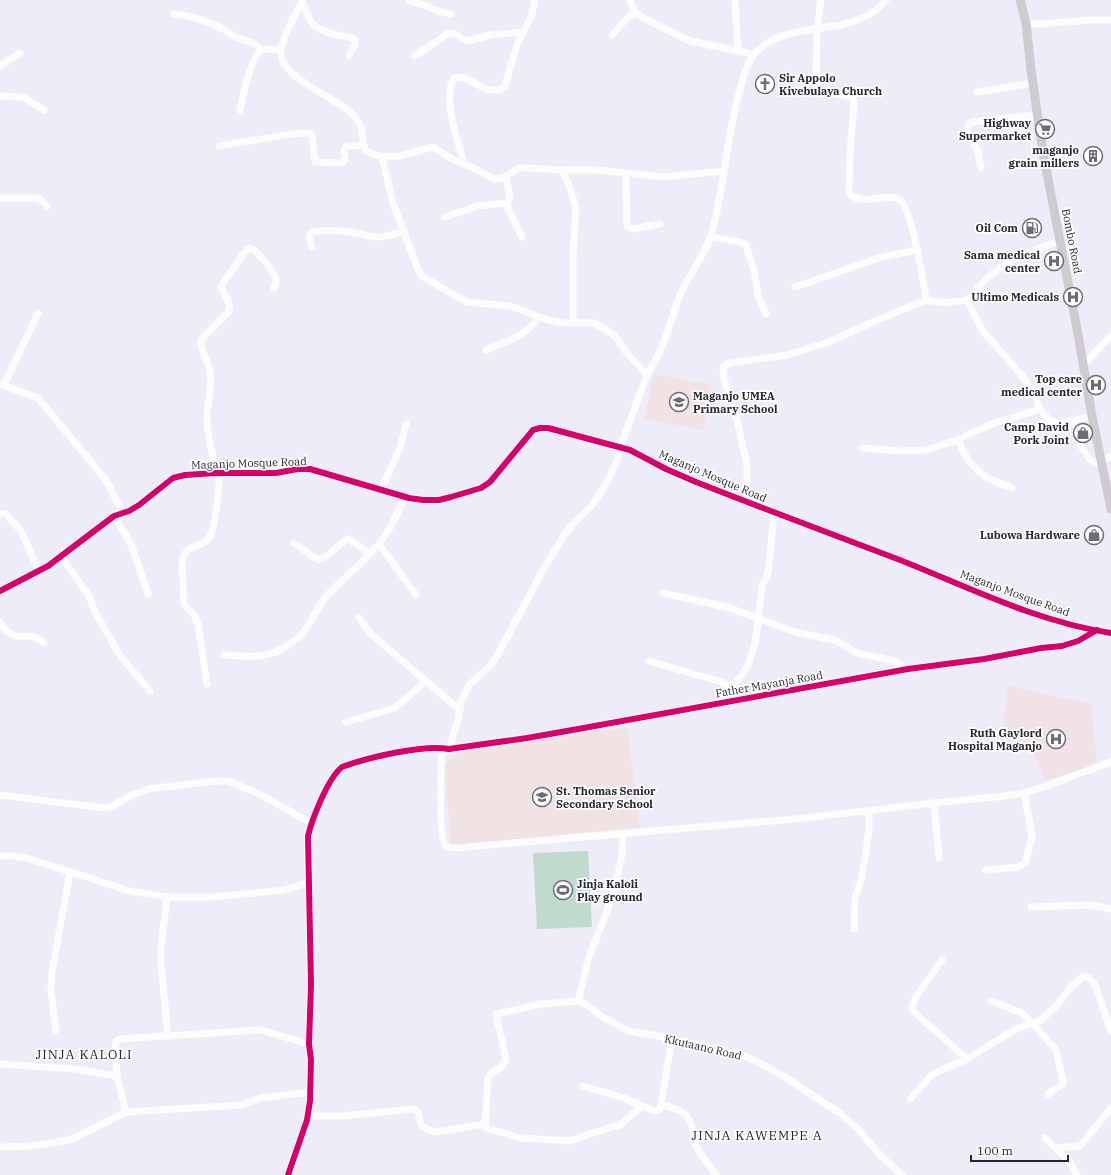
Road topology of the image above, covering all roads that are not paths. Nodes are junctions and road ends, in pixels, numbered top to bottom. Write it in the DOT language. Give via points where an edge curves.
graph roads {
  1 [pos="409,0"];
  2 [pos="535,0"];
  3 [pos="735,0"];
  4 [pos="821,0"];
  5 [pos="886,0"];
  6 [pos="1020,0"];
  7 [pos="302,1"];
  8 [pos="630,1"];
  9 [pos="174,14"];
  10 [pos="451,14"];
  11 [pos="637,14"];
  12 [pos="1111,20"];
  13 [pos="1026,23"];
  14 [pos="817,28"];
  15 [pos="522,32"];
  16 [pos="612,35"];
  17 [pos="261,50"];
  18 [pos="281,50"];
  19 [pos="738,51"];
  20 [pos="20,53"];
  21 [pos="753,54"];
  22 [pos="348,56"];
  23 [pos="415,56"];
  24 [pos="0,66"];
  25 [pos="1033,84"];
  26 [pos="977,92"];
  27 [pos="0,96"];
  28 [pos="44,110"];
  29 [pos="240,110"];
  30 [pos="1037,115"];
  31 [pos="364,145"];
  32 [pos="219,146"];
  33 [pos="382,157"];
  34 [pos="464,163"];
  35 [pos="981,167"];
  36 [pos="561,170"];
  37 [pos="724,171"];
  38 [pos="626,173"];
  39 [pos="506,176"];
  40 [pos="0,198"];
  41 [pos="506,204"];
  42 [pos="47,206"];
  43 [pos="446,217"];
  44 [pos="660,224"];
  45 [pos="404,231"];
  46 [pos="522,237"];
  47 [pos="711,237"];
  48 [pos="1059,241"];
  49 [pos="312,247"];
  50 [pos="917,250"];
  51 [pos="795,287"];
  52 [pos="274,288"];
  53 [pos="926,300"];
  54 [pos="967,300"];
  55 [pos="38,313"];
  56 [pos="766,314"];
  57 [pos="539,317"];
  58 [pos="573,323"];
  59 [pos="1111,336"];
  60 [pos="486,350"];
  61 [pos="1083,365"];
  62 [pos="647,375"];
  63 [pos="2,384"];
  64 [pos="1040,409"];
  65 [pos="1092,416"];
  66 [pos="1073,421"];
  67 [pos="406,424"];
  68 [pos="958,440"];
  69 [pos="620,448"];
  70 [pos="863,448"];
  71 [pos="1111,456"];
  72 [pos="1102,463"];
  73 [pos="218,473"];
  74 [pos="1012,488"];
  75 [pos="381,490"];
  76 [pos="405,497"];
  77 [pos="747,503"];
  78 [pos="1111,509"];
  79 [pos="123,512"];
  80 [pos="772,512"];
  81 [pos="0,514"];
  82 [pos="114,516"];
  83 [pos="294,543"];
  84 [pos="379,544"];
  85 [pos="370,554"];
  86 [pos="61,556"];
  87 [pos="39,571"];
  88 [pos="0,591"];
  89 [pos="663,593"];
  90 [pos="148,594"];
  91 [pos="416,595"];
  92 [pos="359,618"];
  93 [pos="757,619"];
  94 [pos="0,622"];
  95 [pos="1097,630"];
  96 [pos="1111,633"];
  97 [pos="44,643"];
  98 [pos="224,655"];
  99 [pos="649,661"];
  100 [pos="908,669"];
  101 [pos="426,681"];
  102 [pos="207,684"];
  103 [pos="730,687"];
  104 [pos="150,692"];
  105 [pos="740,699"];
  106 [pos="460,710"];
  107 [pos="346,722"];
  108 [pos="445,748"];
  109 [pos="1111,762"];
  110 [pos="1024,793"];
  111 [pos="0,795"];
  112 [pos="934,803"];
  113 [pos="869,810"];
  114 [pos="311,823"];
  115 [pos="622,834"];
  116 [pos="0,856"];
  117 [pos="939,858"];
  118 [pos="986,870"];
  119 [pos="70,872"];
  120 [pos="308,882"];
  121 [pos="167,897"];
  122 [pos="1031,908"];
  123 [pos="1111,909"];
  124 [pos="854,929"];
  125 [pos="942,960"];
  126 [pos="578,1001"];
  127 [pos="991,1001"];
  128 [pos="1033,1024"];
  129 [pos="56,1030"];
  130 [pos="1111,1032"];
  131 [pos="168,1037"];
  132 [pos="672,1039"];
  133 [pos="309,1044"];
  134 [pos="967,1059"];
  135 [pos="0,1064"];
  136 [pos="117,1076"];
  137 [pos="583,1086"];
  138 [pos="311,1092"];
  139 [pos="1048,1094"];
  140 [pos="910,1099"];
  141 [pos="661,1105"];
  142 [pos="642,1106"];
  143 [pos="1111,1108"];
  144 [pos="126,1112"];
  145 [pos="308,1116"];
  146 [pos="485,1124"];
  147 [pos="1045,1138"];
  148 [pos="0,1147"];
  149 [pos="1056,1148"];
  150 [pos="288,1175"];
  151 [pos="716,1175"];
  152 [pos="902,1175"];
  153 [pos="1077,1175"];
  1 -- 10 [label="street"];
  2 -- 15 [label="street" via="532,15"];
  3 -- 19 [label="street"];
  4 -- 14 [label="street"];
  5 -- 14 [label="street" via="874,12 855,21"];
  6 -- 13 [label="main road, Bombo Road"];
  7 -- 18 [label="street"];
  7 -- 22 [label="street" via="309,18 319,28 355,40"];
  8 -- 11 [label="street"];
  9 -- 17 [label="street" via="190,16 222,28 235,37 254,43"];
  11 -- 16 [label="street" via="629,16"];
  11 -- 19 [label="street" via="690,41"];
  12 -- 13 [label="street"];
  13 -- 25 [label="main road, Bombo Road"];
  14 -- 21 [label="street" via="780,36"];
  14 -- 50 [label="street" via="817,88 823,92 852,97 854,102 849,193 857,199 890,198 902,201"];
  15 -- 23 [label="street" via="468,40 453,33 447,34"];
  15 -- 34 [label="street" via="505,86 499,90 486,89 463,77 454,78 450,85 451,116"];
  17 -- 18 [label="street"];
  17 -- 29 [label="street" via="245,86"];
  18 -- 31 [label="street" via="283,62 294,75 353,115 359,122"];
  19 -- 21 [label="street"];
  20 -- 24 [label="street"];
  21 -- 37 [label="street" via="735,106"];
  25 -- 26 [label="street"];
  25 -- 30 [label="main road, Bombo Road"];
  27 -- 28 [label="street" via="23,97"];
  30 -- 35 [label="street" via="971,122 968,125 969,137 977,150"];
  30 -- 48 [label="main road, Bombo Road"];
  31 -- 32 [label="street" via="346,146 345,160 342,163 315,162 312,135 309,133"];
  31 -- 33 [label="street" via="369,153"];
  33 -- 34 [label="street" via="400,156 433,147"];
  33 -- 45 [label="street" via="393,203"];
  34 -- 39 [label="street" via="494,179"];
  36 -- 38 [label="street"];
  36 -- 39 [label="street" via="518,168"];
  36 -- 58 [label="street" via="576,207"];
  37 -- 38 [label="street" via="664,177"];
  37 -- 47 [label="street"];
  38 -- 44 [label="street" via="627,227 633,230"];
  39 -- 41 [label="street" via="510,197"];
  40 -- 42 [label="street" via="35,198"];
  41 -- 43 [label="street" via="477,206"];
  41 -- 46 [label="street"];
  45 -- 49 [label="street" via="386,237 338,230 317,231 312,232 309,237"];
  45 -- 57 [label="street" via="419,272 428,280 466,302 510,306"];
  47 -- 56 [label="street" via="746,245 755,274 758,296"];
  47 -- 62 [label="street" via="684,287 660,351"];
  48 -- 54 [label="street" via="1014,258 988,278"];
  48 -- 61 [label="main road, Bombo Road"];
  50 -- 51 [label="street" via="876,259"];
  50 -- 53 [label="street"];
  52 -- 73 [label="street" via="276,280 268,266 254,250 247,249 221,286 230,305 229,311 201,340 211,373 207,417 210,447"];
  53 -- 54 [label="street" via="946,303"];
  53 -- 77 [label="street" via="829,342 787,354 730,363 723,367 747,465"];
  54 -- 64 [label="street" via="983,331 1028,384"];
  55 -- 63 [label="street"];
  57 -- 58 [label="street"];
  57 -- 60 [label="street" via="520,336"];
  58 -- 62 [label="street" via="593,323 615,336"];
  59 -- 61 [label="street"];
  61 -- 65 [label="main road, Bombo Road"];
  62 -- 69 [label="street"];
  63 -- 79 [label="street" via="38,398 106,480"];
  64 -- 66 [label="street" via="1055,424"];
  64 -- 68 [label="street" via="992,424"];
  65 -- 66 [label="street"];
  65 -- 72 [label="main road, Bombo Road"];
  66 -- 72 [label="street" via="1088,459"];
  67 -- 75 [label="street" via="400,448"];
  68 -- 70 [label="street" via="926,450"];
  68 -- 74 [label="street" via="967,459 980,473"];
  69 -- 76 [label="street, Maganjo Mosque Road" via="540,428 533,430 490,482 481,488 439,500"];
  69 -- 77 [label="street, Maganjo Mosque Road" via="630,450 666,469"];
  69 -- 106 [label="street" via="605,486 592,505 563,537 492,664 469,685"];
  71 -- 72 [label="street"];
  72 -- 78 [label="main road, Bombo Road"];
  73 -- 75 [label="street, Maganjo Mosque Road" via="276,473 310,469"];
  73 -- 79 [label="street, Maganjo Mosque Road" via="173,478 139,505"];
  73 -- 102 [label="street" via="218,501 211,536 205,542 188,549 182,564 184,604 198,624"];
  75 -- 76 [label="street, Maganjo Mosque Road"];
  76 -- 84 [label="street"];
  77 -- 80 [label="street, Maganjo Mosque Road"];
  79 -- 82 [label="street, Maganjo Mosque Road"];
  80 -- 93 [label="street" via="769,566 762,585"];
  80 -- 95 [label="street, Maganjo Mosque Road" via="1031,612"];
  81 -- 87 [label="street" via="6,514 21,531"];
  82 -- 86 [label="street, Maganjo Mosque Road"];
  82 -- 90 [label="street" via="131,544"];
  83 -- 85 [label="street" via="318,560 347,539"];
  84 -- 85 [label="street"];
  84 -- 91 [label="street"];
  85 -- 98 [label="street" via="326,597 304,632 289,644 270,654"];
  86 -- 87 [label="street, Maganjo Mosque Road"];
  86 -- 104 [label="street" via="89,596 96,614 121,658"];
  87 -- 88 [label="street, Maganjo Mosque Road"];
  89 -- 93 [label="street" via="730,608"];
  92 -- 101 [label="street" via="371,634"];
  93 -- 100 [label="street" via="795,632 835,640 857,653 895,661"];
  93 -- 103 [label="street" via="750,661 742,676"];
  94 -- 97 [label="street" via="13,635 34,636"];
  95 -- 96 [label="street, Maganjo Mosque Road"];
  95 -- 100 [label="street, Father Mayanja Road" via="1078,641 1062,646"];
  99 -- 103 [label="street" via="722,682"];
  100 -- 105 [label="street, Father Mayanja Road"];
  101 -- 106 [label="street"];
  101 -- 107 [label="street" via="395,708"];
  103 -- 105 [label="street"];
  105 -- 108 [label="street, Father Mayanja Road" via="527,738"];
  106 -- 108 [label="street" via="456,727"];
  108 -- 114 [label="street, Father Mayanja Road" via="407,751 342,767 333,778"];
  108 -- 115 [label="street" via="441,805 442,839 448,847"];
  109 -- 110 [label="street"];
  110 -- 112 [label="street"];
  110 -- 118 [label="street" via="1032,834 1025,863 1018,867"];
  111 -- 114 [label="street" via="105,808 149,789 215,780 228,781 259,794"];
  112 -- 113 [label="street"];
  112 -- 117 [label="street"];
  113 -- 115 [label="street" via="795,820"];
  113 -- 124 [label="street" via="866,853 855,898"];
  114 -- 120 [label="street, Father Mayanja Road" via="308,836"];
  115 -- 126 [label="street" via="623,850 616,884 589,957"];
  116 -- 119 [label="street" via="26,858"];
  119 -- 121 [label="street" via="130,891"];
  119 -- 129 [label="street" via="52,972 51,992"];
  120 -- 121 [label="street" via="284,890 211,897"];
  120 -- 133 [label="street, Father Mayanja Road" via="311,979"];
  121 -- 131 [label="street" via="161,963"];
  122 -- 123 [label="street" via="1089,904"];
  125 -- 134 [label="street" via="917,995 912,1005 913,1011"];
  126 -- 132 [label="street, Kkutaano Road" via="628,1031"];
  126 -- 146 [label="street" via="541,1004 496,1014 506,1059 504,1065 488,1077"];
  127 -- 128 [label="street" via="1020,1012"];
  128 -- 130 [label="street" via="1050,1012 1085,975 1096,987"];
  128 -- 134 [label="street" via="1016,1030"];
  128 -- 139 [label="street" via="1056,1050 1064,1080 1063,1084"];
  131 -- 133 [label="street" via="261,1030"];
  131 -- 136 [label="street" via="116,1041"];
  132 -- 141 [label="street"];
  132 -- 152 [label="street, Kkutaano Road" via="740,1054 788,1079 849,1120"];
  133 -- 138 [label="street, Father Mayanja Road"];
  134 -- 140 [label="street" via="939,1071"];
  135 -- 136 [label="street" via="74,1069"];
  136 -- 144 [label="street"];
  137 -- 142 [label="street"];
  138 -- 144 [label="street" via="260,1098 242,1105"];
  138 -- 145 [label="street, Father Mayanja Road"];
  141 -- 142 [label="street" via="656,1111"];
  141 -- 151 [label="street" via="682,1111 687,1117 691,1123 694,1143"];
  142 -- 146 [label="street" via="620,1125 570,1141 514,1137 489,1130"];
  143 -- 149 [label="street" via="1080,1146"];
  144 -- 148 [label="street" via="72,1139 30,1146"];
  145 -- 146 [label="street" via="341,1116 414,1109 418,1112 421,1125 431,1131"];
  145 -- 150 [label="street, Father Mayanja Road"];
  147 -- 149 [label="street"];
  149 -- 153 [label="street" via="1070,1162"];
}
